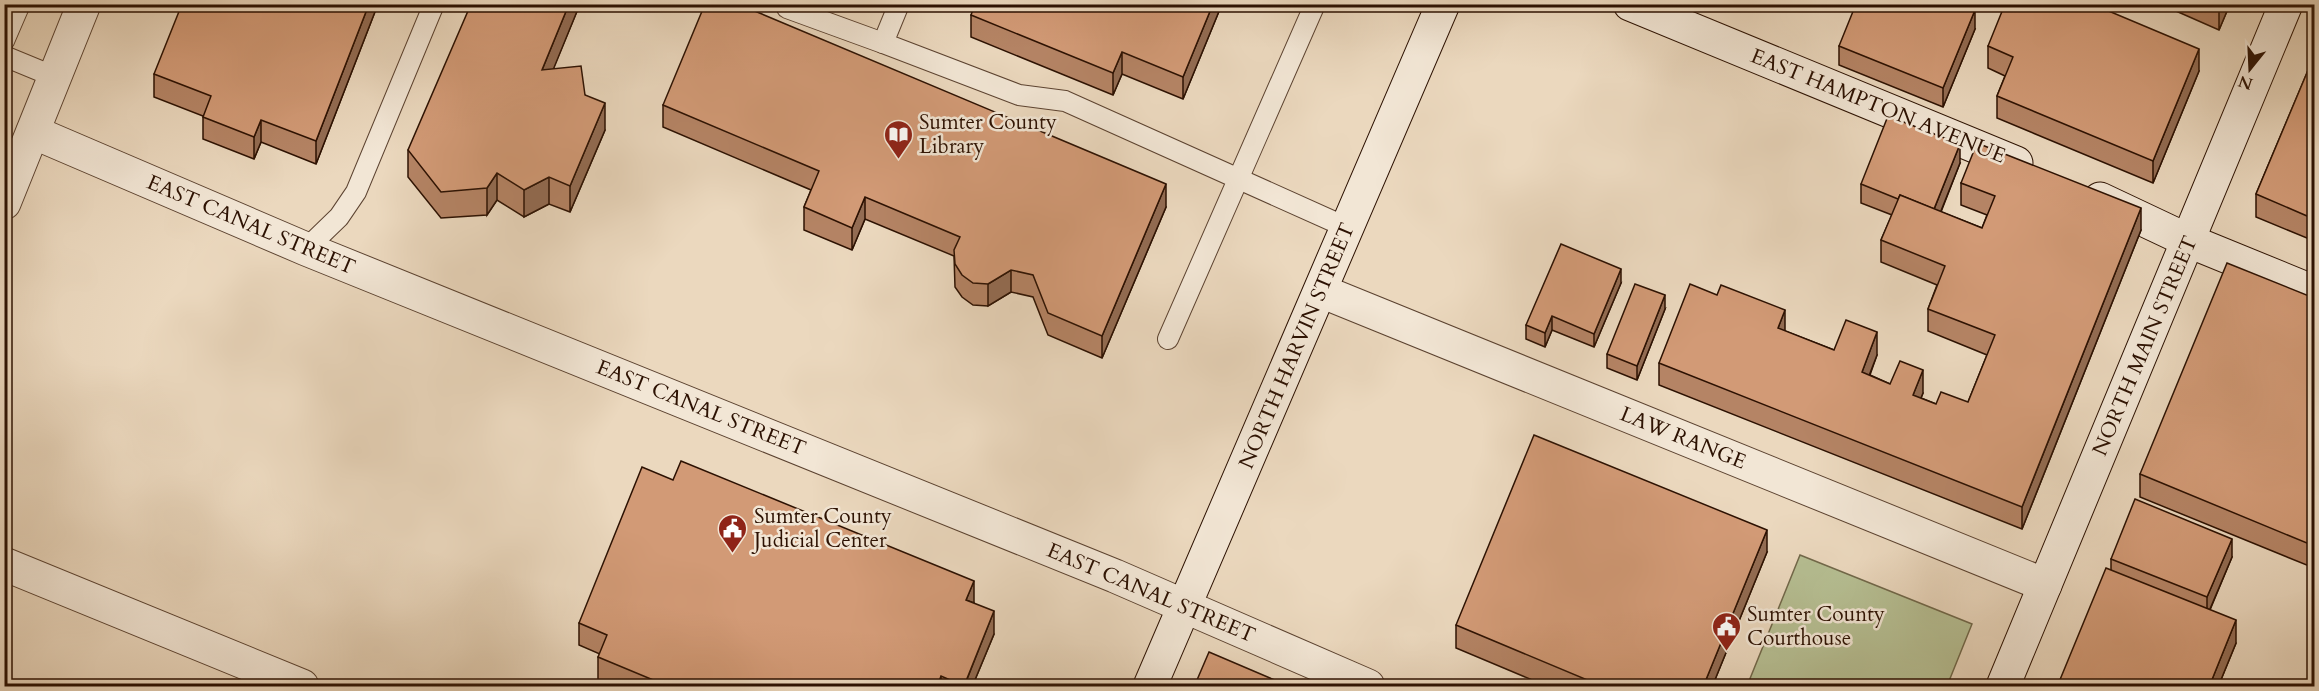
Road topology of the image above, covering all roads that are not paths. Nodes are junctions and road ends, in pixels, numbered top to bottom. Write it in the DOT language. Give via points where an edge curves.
graph roads {
  1 [pos="20,4"];
  2 [pos="84,4"];
  3 [pos="434,4"];
  4 [pos="899,4"];
  5 [pos="1315,4"];
  6 [pos="1443,4"];
  7 [pos="1630,4"];
  8 [pos="2286,4"];
  9 [pos="785,6"];
  10 [pos="4,41"];
  11 [pos="883,42"];
  12 [pos="4,56"];
  13 [pos="55,77"];
  14 [pos="33,132"];
  15 [pos="1238,179"];
  16 [pos="4,203"];
  17 [pos="1348,228"];
  18 [pos="2189,242"];
  19 [pos="306,249"];
  20 [pos="1321,291"];
  21 [pos="2314,292"];
  22 [pos="1168,339"];
  23 [pos="4,564"];
  24 [pos="2045,585"];
  25 [pos="1183,606"];
  26 [pos="302,687"];
  27 [pos="1150,687"];
  28 [pos="1368,687"];
  29 [pos="2003,687"];
  1 -- 10 [label="lane"];
  2 -- 13 [label="street"];
  3 -- 19 [label="lane" via="356,192 339,217"];
  4 -- 11 [label="lane"];
  5 -- 15 [label="lane"];
  6 -- 17 [label="street, NORTH HARVIN STREET"];
  7 -- 18 [label="street, EAST HAMPTON AVENUE" via="2134,213"];
  8 -- 18 [label="street, NORTH MAIN STREET"];
  9 -- 11 [label="lane"];
  11 -- 15 [label="lane" via="1019,95 1065,100"];
  12 -- 13 [label="lane"];
  13 -- 14 [label="street"];
  14 -- 16 [label="street"];
  14 -- 19 [label="street, EAST CANAL STREET"];
  15 -- 17 [label="lane"];
  15 -- 22 [label="lane"];
  17 -- 20 [label="street, NORTH HARVIN STREET"];
  18 -- 21 [label="street, EAST HAMPTON AVENUE"];
  18 -- 24 [label="street, NORTH MAIN STREET"];
  19 -- 25 [label="street, EAST CANAL STREET"];
  20 -- 24 [label="street, LAW RANGE"];
  20 -- 25 [label="street, NORTH HARVIN STREET"];
  23 -- 26 [label="street"];
  24 -- 29 [label="street, NORTH MAIN STREET"];
  25 -- 27 [label="street, NORTH HARVIN STREET"];
  25 -- 28 [label="street, EAST CANAL STREET"];
}
